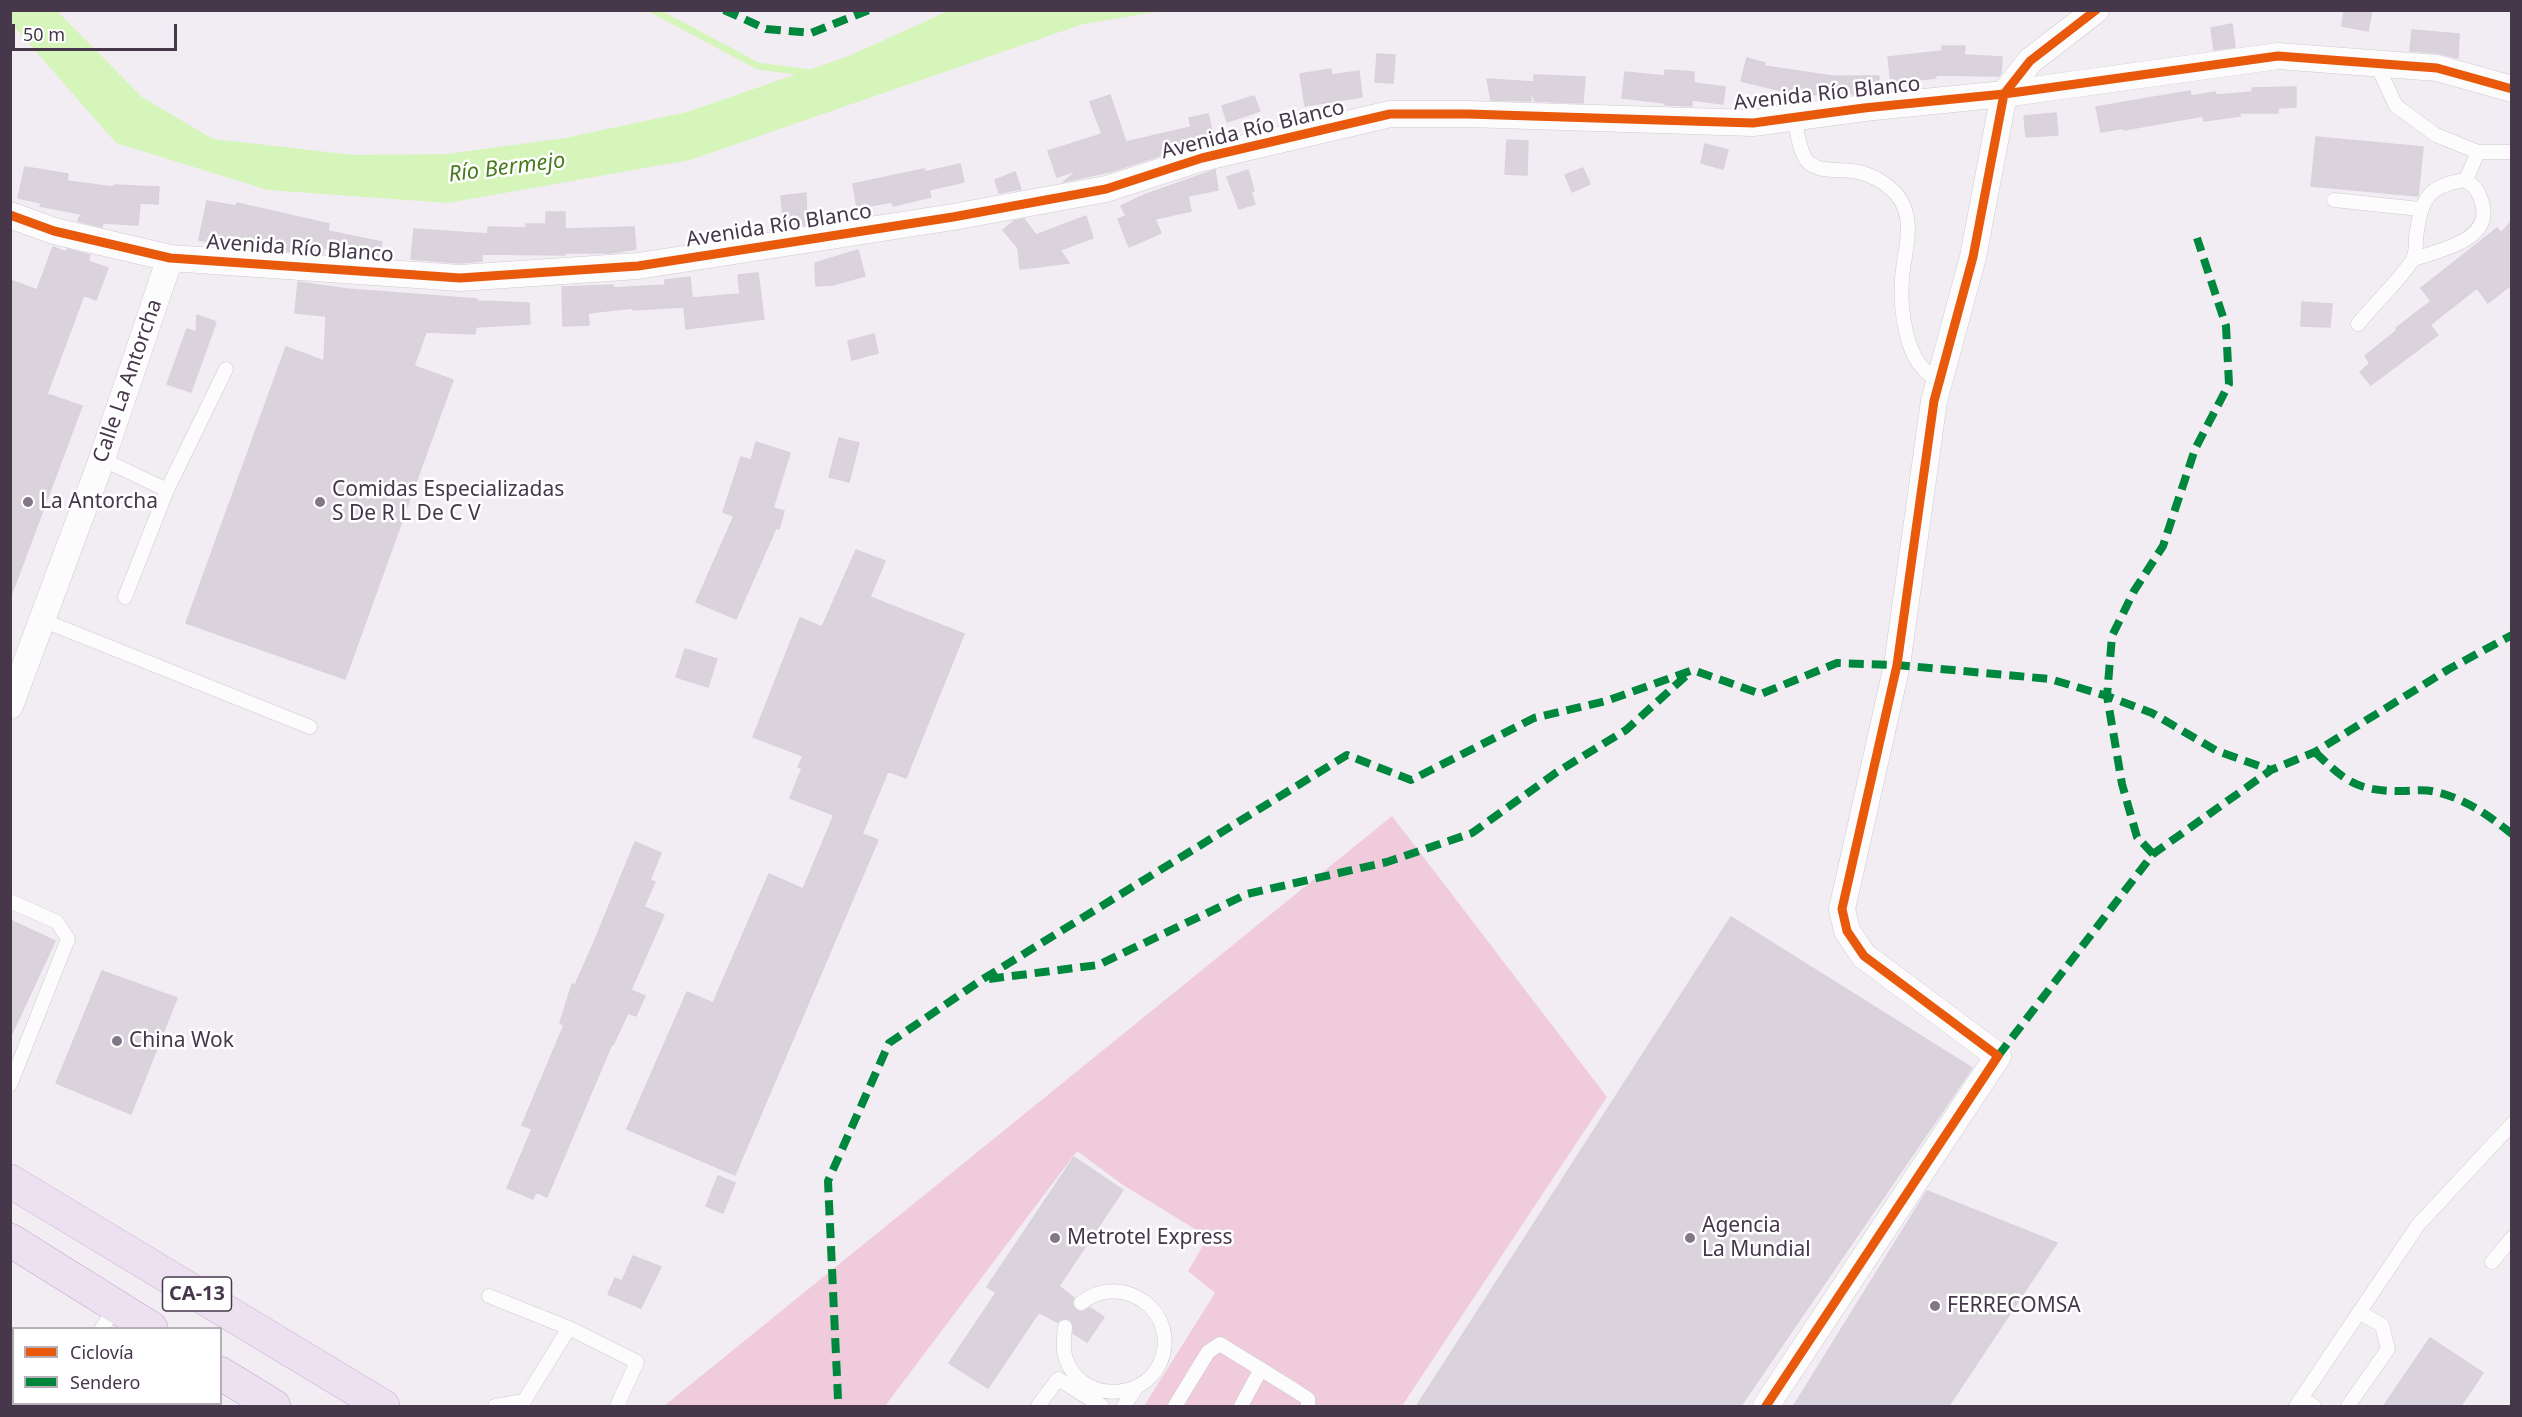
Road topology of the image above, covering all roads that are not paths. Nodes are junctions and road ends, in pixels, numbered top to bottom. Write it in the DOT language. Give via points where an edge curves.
graph roads {
  1 [pos="2096,10"];
  2 [pos="2376,63"];
  3 [pos="2511,89"];
  4 [pos="2004,94"];
  5 [pos="1794,116"];
  6 [pos="2478,152"];
  7 [pos="2511,152"];
  8 [pos="2466,180"];
  9 [pos="2334,200"];
  10 [pos="2420,209"];
  11 [pos="10,215"];
  12 [pos="170,258"];
  13 [pos="2414,259"];
  14 [pos="2358,324"];
  15 [pos="226,369"];
  16 [pos="1938,383"];
  17 [pos="102,459"];
  18 [pos="167,490"];
  19 [pos="125,597"];
  20 [pos="42,620"];
  21 [pos="10,706"];
  22 [pos="310,727"];
  23 [pos="10,901"];
  24 [pos="14,1070"];
  25 [pos="10,1085"];
  26 [pos="2511,1124"];
  27 [pos="10,1181"];
  28 [pos="2511,1238"];
  29 [pos="10,1240"];
  30 [pos="2492,1262"];
  31 [pos="489,1296"];
  32 [pos="1082,1303"];
  33 [pos="2360,1313"];
  34 [pos="109,1318"];
  35 [pos="143,1327"];
  36 [pos="1065,1327"];
  37 [pos="569,1328"];
  38 [pos="1261,1369"];
  39 [pos="222,1373"];
  40 [pos="1136,1388"];
  41 [pos="2298,1403"];
  42 [pos="526,1405"];
  43 [pos="274,1407"];
  44 [pos="382,1407"];
  45 [pos="495,1407"];
  46 [pos="616,1407"];
  47 [pos="1038,1407"];
  48 [pos="1102,1407"];
  49 [pos="1124,1407"];
  50 [pos="1175,1407"];
  51 [pos="1241,1407"];
  52 [pos="1308,1407"];
  53 [pos="1766,1407"];
  54 [pos="2314,1407"];
  55 [pos="2348,1407"];
  1 -- 4 [label="street" via="2030,61"];
  2 -- 3 [label="street, Avenida Río Blanco" via="2437,68"];
  2 -- 4 [label="street, Avenida Río Blanco" via="2278,56"];
  2 -- 6 [label="lane" via="2396,106 2436,135"];
  4 -- 5 [label="street, Avenida Río Blanco"];
  4 -- 16 [label="street" via="1973,257"];
  5 -- 12 [label="street, Avenida Río Blanco" via="1753,123 1390,114 1202,158 1106,189 638,266 460,278"];
  5 -- 16 [label="lane" via="1804,158 1815,168 1859,172 1876,179 1896,194 1908,212 1902,300 1909,343 1917,361"];
  6 -- 7 [label="lane"];
  6 -- 8 [label="lane"];
  8 -- 10 [label="lane" via="2435,188"];
  8 -- 13 [label="lane" via="2477,187 2481,197 2482,224 2474,234 2456,244"];
  9 -- 10 [label="lane"];
  10 -- 13 [label="lane"];
  11 -- 12 [label="street, Avenida Río Blanco" via="54,231"];
  12 -- 17 [label="street, Calle La Antorcha"];
  13 -- 14 [label="lane"];
  15 -- 18 [label="lane"];
  16 -- 53 [label="street" via="1897,665 1842,909 1847,931 1864,956 1998,1056"];
  17 -- 18 [label="lane"];
  17 -- 20 [label="street, Calle La Antorcha"];
  18 -- 19 [label="lane"];
  20 -- 21 [label="street, Calle La Antorcha"];
  20 -- 22 [label="lane"];
  23 -- 24 [label="lane" via="57,922 68,939"];
  24 -- 25 [label="lane"];
  26 -- 33 [label="lane" via="2418,1225"];
  27 -- 44 [label="highway, CA-13"];
  28 -- 30 [label="lane"];
  29 -- 34 [label="highway, CA-13"];
  31 -- 37 [label="lane"];
  32 -- 40 [label="lane" via="1100,1292 1117,1290 1148,1302 1159,1316 1165,1348 1160,1364"];
  33 -- 41 [label="lane"];
  33 -- 55 [label="lane" via="2382,1325 2388,1349"];
  34 -- 35 [label="highway, CA-13"];
  36 -- 40 [label="lane" via="1066,1360 1075,1375 1103,1392"];
  37 -- 42 [label="lane"];
  37 -- 46 [label="lane" via="637,1362"];
  38 -- 50 [label="lane" via="1220,1344 1214,1346"];
  38 -- 51 [label="lane"];
  38 -- 52 [label="lane" via="1308,1400"];
  39 -- 43 [label="highway"];
  40 -- 49 [label="lane"];
  41 -- 54 [label="lane"];
  42 -- 45 [label="lane"];
  47 -- 48 [label="lane" via="1058,1379"];
}
